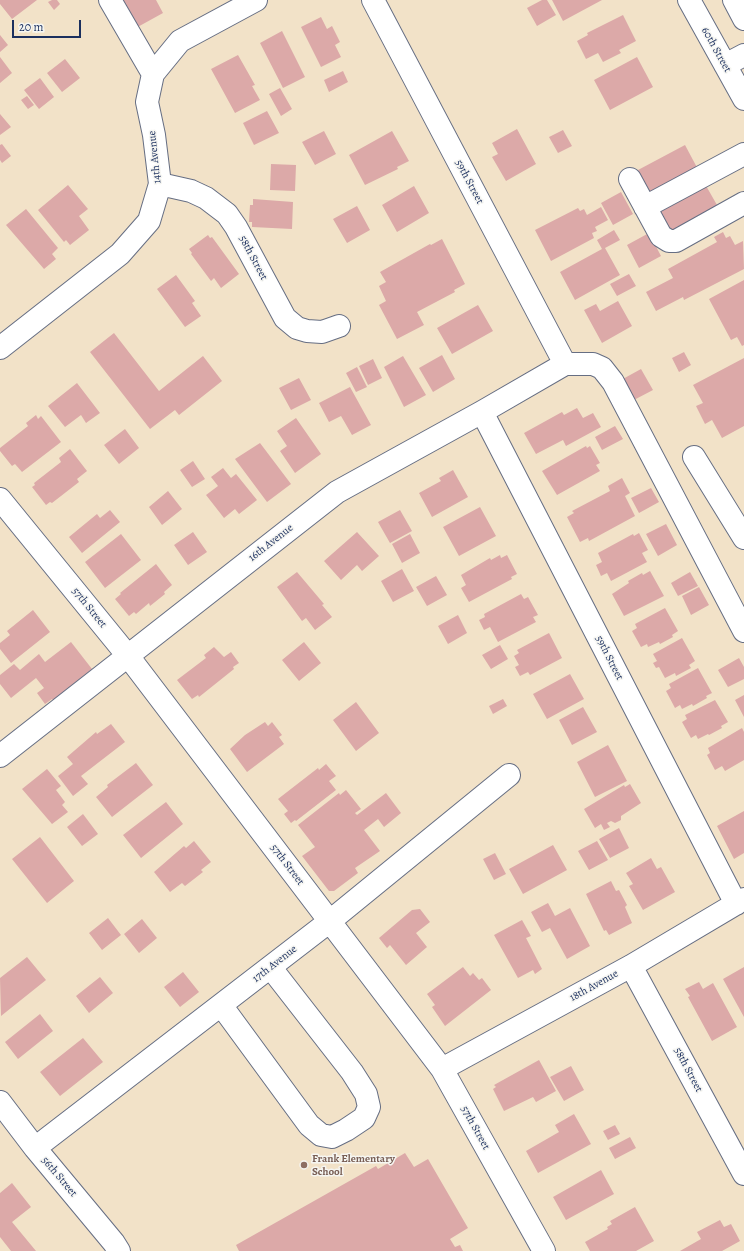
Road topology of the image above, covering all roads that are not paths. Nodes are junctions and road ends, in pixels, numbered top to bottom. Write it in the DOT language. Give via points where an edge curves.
graph roads {
  1 [pos="110,0"];
  2 [pos="256,0"];
  3 [pos="373,0"];
  4 [pos="688,0"];
  5 [pos="734,0"];
  6 [pos="744,19"];
  7 [pos="744,55"];
  8 [pos="725,66"];
  9 [pos="153,74"];
  10 [pos="744,99"];
  11 [pos="744,154"];
  12 [pos="630,179"];
  13 [pos="160,184"];
  14 [pos="744,203"];
  15 [pos="645,207"];
  16 [pos="339,326"];
  17 [pos="0,348"];
  18 [pos="565,364"];
  19 [pos="482,412"];
  20 [pos="694,457"];
  21 [pos="0,499"];
  22 [pos="744,538"];
  23 [pos="744,632"];
  24 [pos="128,656"];
  25 [pos="0,756"];
  26 [pos="509,774"];
  27 [pos="740,902"];
  28 [pos="330,921"];
  29 [pos="631,966"];
  30 [pos="271,968"];
  31 [pos="221,1005"];
  32 [pos="442,1069"];
  33 [pos="0,1102"];
  34 [pos="737,1146"];
  35 [pos="35,1148"];
  36 [pos="744,1174"];
  37 [pos="111,1248"];
  38 [pos="544,1251"];
  1 -- 9 [label="street"];
  2 -- 9 [label="street, 14th Avenue" via="180,41"];
  3 -- 18 [label="street, 59th Street"];
  4 -- 8 [label="street, 60th Street"];
  5 -- 6 [label="street"];
  7 -- 8 [label="street"];
  8 -- 10 [label="street, 60th Street"];
  9 -- 13 [label="street, 14th Avenue" via="147,102"];
  11 -- 15 [label="street"];
  12 -- 15 [label="street"];
  13 -- 16 [label="street, 58th Street" via="196,193 227,214 285,318 297,328 322,332"];
  13 -- 17 [label="street, 14th Avenue" via="148,221 120,254"];
  14 -- 15 [label="street" via="673,242 660,236"];
  18 -- 19 [label="street, 16th Avenue"];
  18 -- 23 [label="street" via="594,364 602,368 613,382"];
  19 -- 24 [label="street, 16th Avenue" via="337,492"];
  19 -- 27 [label="street, 59th Street"];
  20 -- 22 [label="street"];
  21 -- 24 [label="street, 57th Street"];
  24 -- 25 [label="street, 16th Avenue"];
  24 -- 28 [label="street, 57th Street"];
  26 -- 28 [label="street, 17th Avenue"];
  27 -- 29 [label="street, 18th Avenue"];
  28 -- 30 [label="street, 17th Avenue"];
  28 -- 32 [label="street, 57th Street"];
  29 -- 32 [label="street, 18th Avenue"];
  29 -- 34 [label="street, 58th Street"];
  30 -- 31 [label="street, 17th Avenue"];
  30 -- 31 [label="street" via="352,1072 366,1094 369,1107 364,1118 332,1137 321,1135 309,1125"];
  31 -- 35 [label="street, 17th Avenue"];
  32 -- 38 [label="street, 57th Street"];
  33 -- 35 [label="street, 56th Street"];
  34 -- 36 [label="street, 58th Street"];
  35 -- 37 [label="street, 56th Street"];
}
